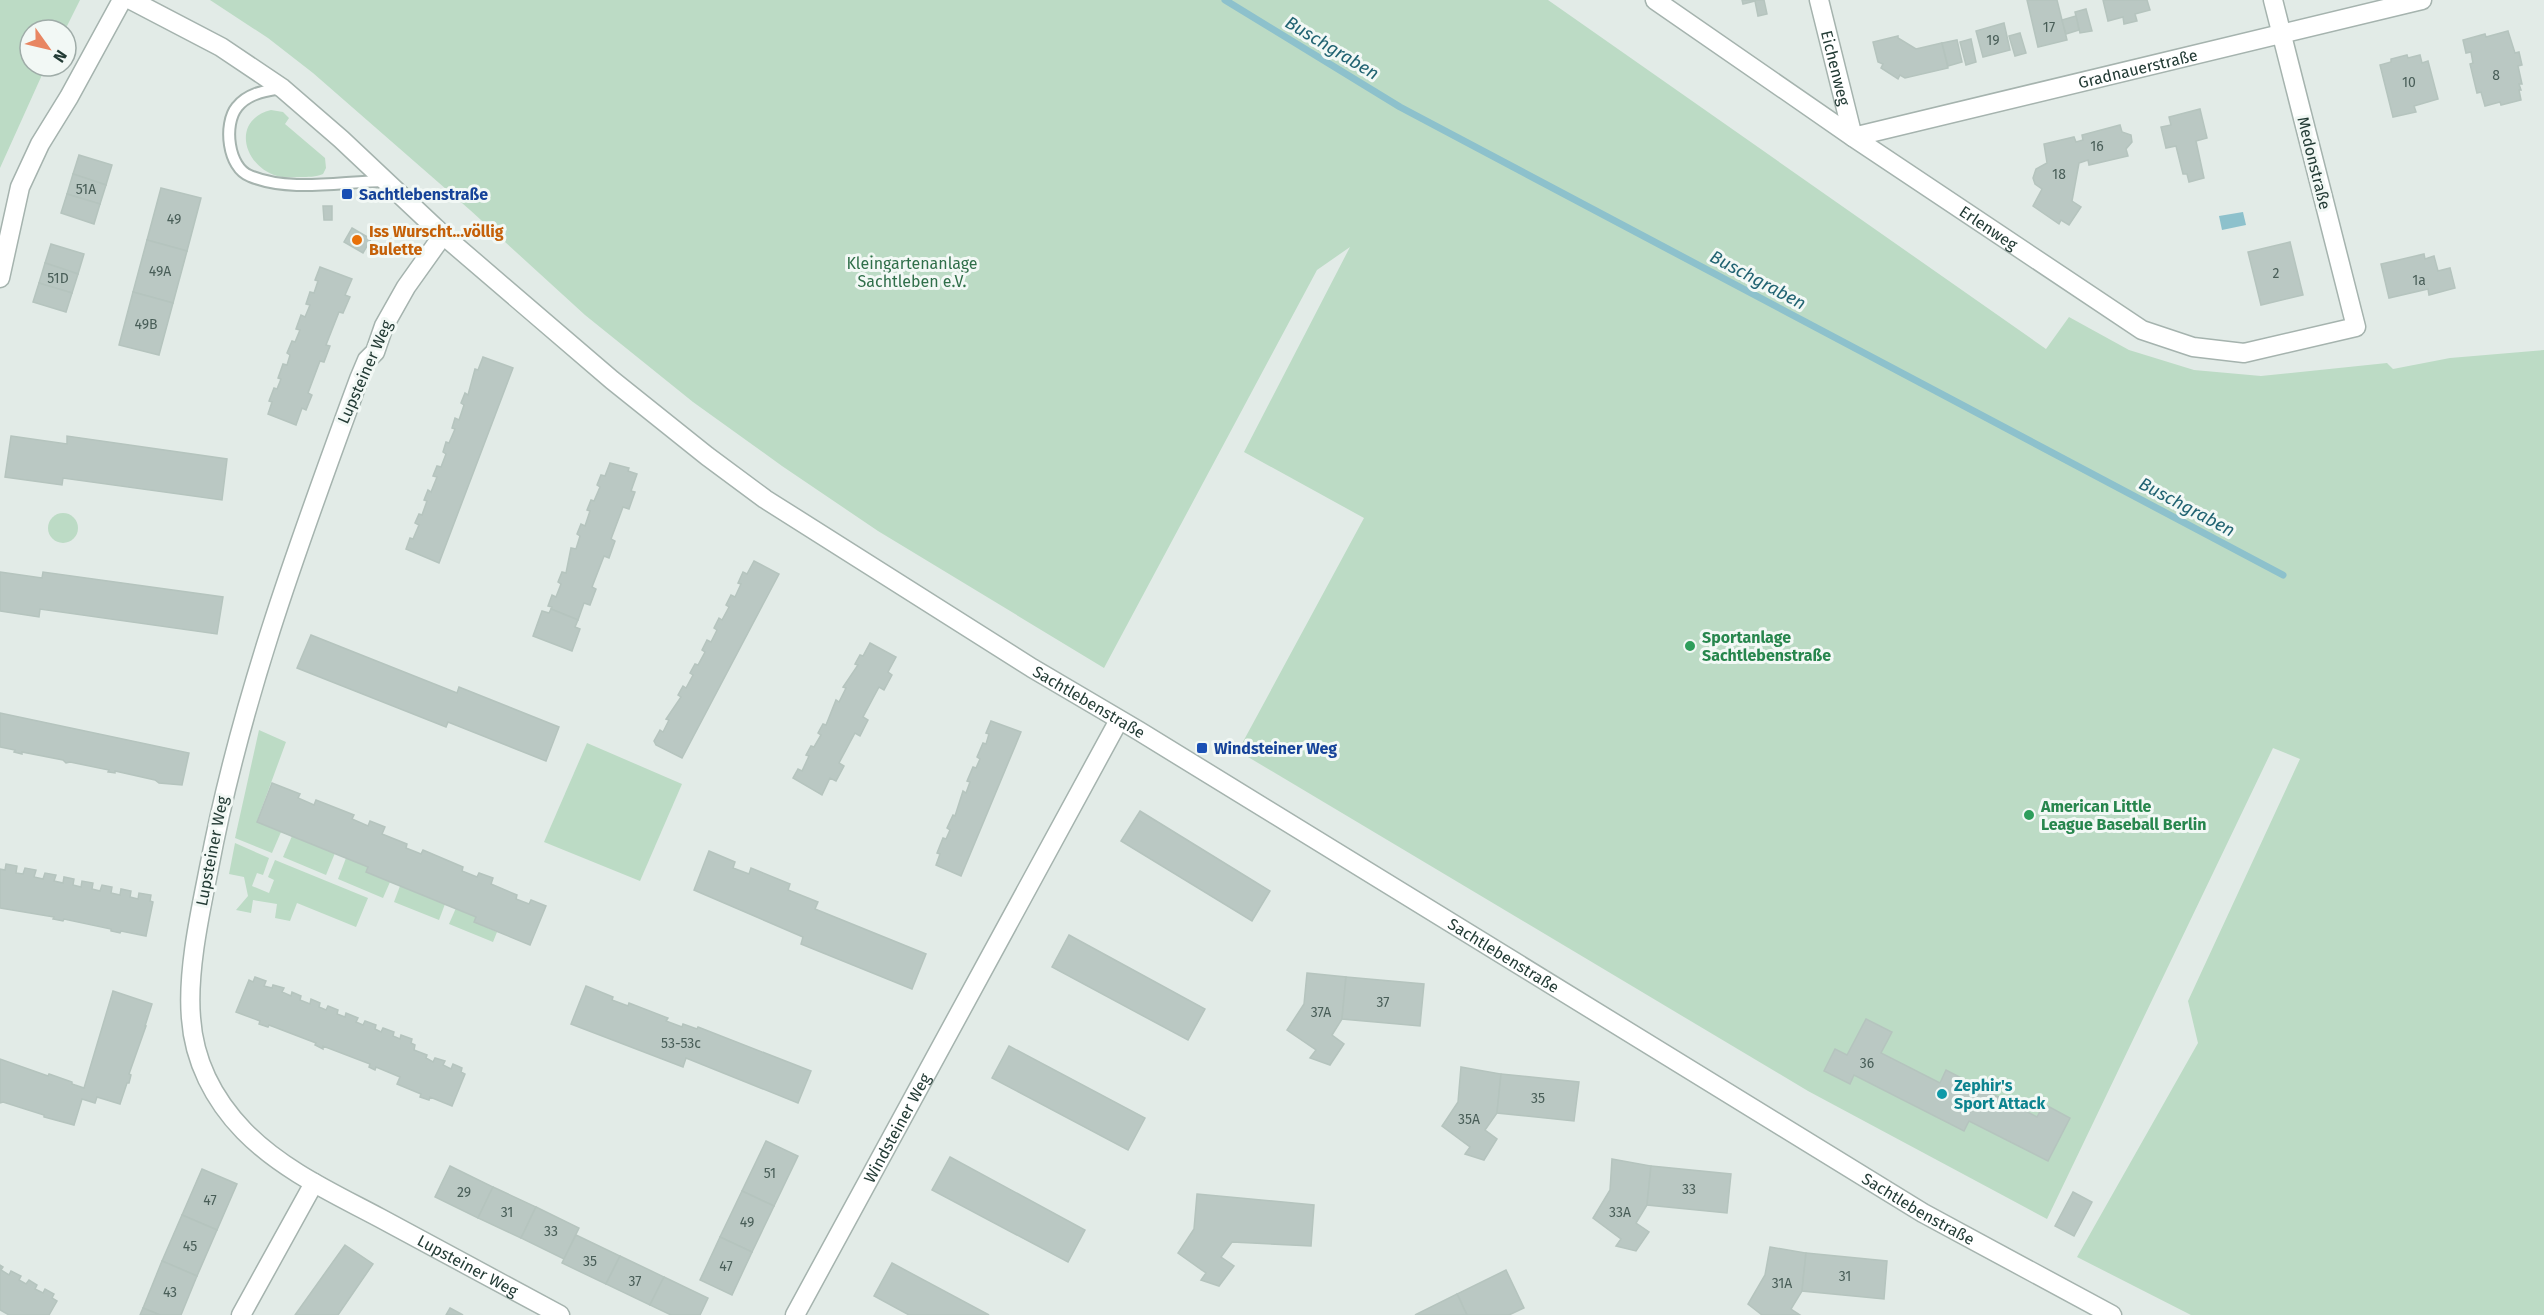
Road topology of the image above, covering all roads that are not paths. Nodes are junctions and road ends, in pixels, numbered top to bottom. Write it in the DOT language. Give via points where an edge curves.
graph roads {
  1 [pos="122,0"];
  2 [pos="131,0"];
  3 [pos="1655,0"];
  4 [pos="1819,0"];
  5 [pos="2273,0"];
  6 [pos="2422,0"];
  7 [pos="2281,34"];
  8 [pos="282,88"];
  9 [pos="1853,137"];
  10 [pos="387,181"];
  11 [pos="442,235"];
  12 [pos="0,278"];
  13 [pos="2356,327"];
  14 [pos="1119,720"];
  15 [pos="314,1183"];
  16 [pos="241,1315"];
  17 [pos="560,1315"];
  18 [pos="795,1315"];
  19 [pos="2112,1315"];
  1 -- 12 [label="street" via="40,144 20,187"];
  2 -- 8 [label="street, Sachtlebenstraße" via="221,48"];
  3 -- 9 [label="street, Erlenweg"];
  4 -- 9 [label="street, Eichenweg"];
  5 -- 7 [label="street, Medonstraße"];
  6 -- 7 [label="street, Gradnauerstraße"];
  7 -- 9 [label="street, Gradnauerstraße"];
  7 -- 13 [label="street, Medonstraße"];
  8 -- 10 [label="street, Sachtlebenstraße"];
  8 -- 10 [label="lane" via="256,92 236,108 228,133 233,157 247,176 299,186"];
  9 -- 13 [label="street, Erlenweg" via="2142,330 2193,347 2244,353"];
  10 -- 11 [label="street, Sachtlebenstraße"];
  11 -- 14 [label="street, Sachtlebenstraße" via="612,380 765,499"];
  11 -- 15 [label="street, Lupsteiner Weg" via="406,287 384,326 375,352 367,360 287,576 223,794 200,914 190,1017 205,1077 243,1130 273,1158"];
  14 -- 18 [label="street, Windsteiner Weg"];
  14 -- 19 [label="street, Sachtlebenstraße" via="1923,1213"];
  15 -- 16 [label="street"];
  15 -- 17 [label="street, Lupsteiner Weg"];
}
